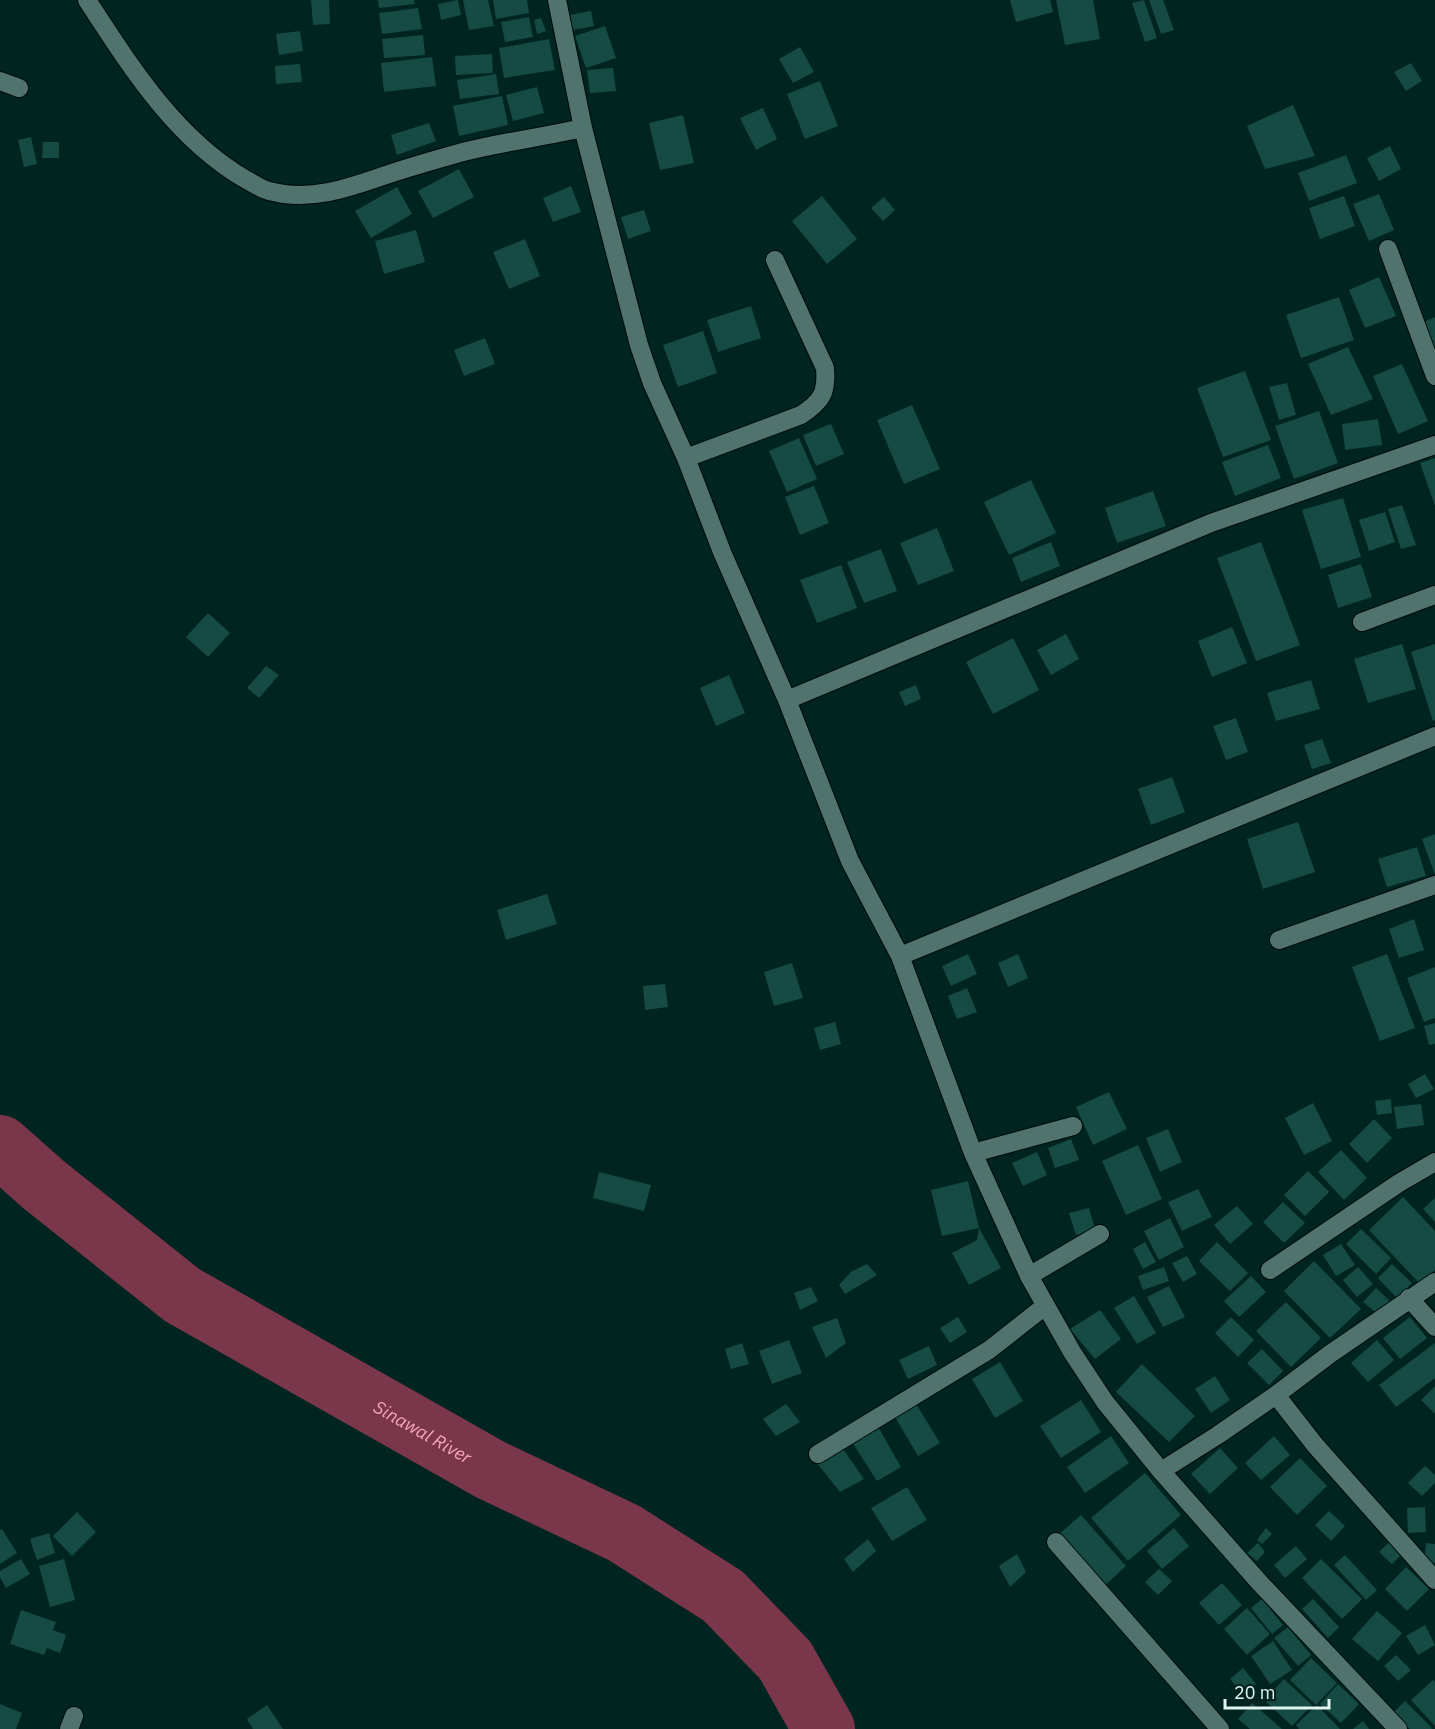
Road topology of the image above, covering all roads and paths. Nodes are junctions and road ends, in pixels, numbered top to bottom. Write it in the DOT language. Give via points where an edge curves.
graph roads {
  1 [pos="87,0"];
  2 [pos="559,0"];
  3 [pos="0,81"];
  4 [pos="19,88"];
  5 [pos="583,128"];
  6 [pos="1388,249"];
  7 [pos="775,260"];
  8 [pos="1435,376"];
  9 [pos="1435,445"];
  10 [pos="686,458"];
  11 [pos="1435,595"];
  12 [pos="1362,622"];
  13 [pos="787,700"];
  14 [pos="1435,736"];
  15 [pos="1435,885"];
  16 [pos="1280,940"];
  17 [pos="900,956"];
  18 [pos="1073,1126"];
  19 [pos="972,1153"];
  20 [pos="1435,1162"];
  21 [pos="1100,1234"];
  22 [pos="1270,1270"];
  23 [pos="1029,1276"];
  24 [pos="1435,1282"];
  25 [pos="1409,1298"];
  26 [pos="1045,1306"];
  27 [pos="1435,1327"];
  28 [pos="1276,1395"];
  29 [pos="818,1454"];
  30 [pos="1161,1471"];
  31 [pos="1056,1542"];
  32 [pos="1435,1580"];
  33 [pos="1220,1729"];
  34 [pos="1398,1729"];
  1 -- 5 [label="street" via="155,99 186,133 229,169 267,191 294,196 342,190 466,151"];
  2 -- 5 [label="street"];
  3 -- 4 [label="street"];
  5 -- 10 [label="street" via="639,345"];
  6 -- 8 [label="street"];
  7 -- 10 [label="street" via="825,368 822,396 801,415"];
  9 -- 13 [label="street" via="1211,523"];
  10 -- 13 [label="street"];
  11 -- 12 [label="street"];
  13 -- 17 [label="street" via="850,861"];
  14 -- 17 [label="street"];
  15 -- 16 [label="street"];
  17 -- 19 [label="street"];
  18 -- 19 [label="street"];
  19 -- 23 [label="street"];
  20 -- 22 [label="street"];
  21 -- 23 [label="street"];
  23 -- 26 [label="street"];
  24 -- 25 [label="street"];
  25 -- 27 [label="street"];
  25 -- 28 [label="street"];
  26 -- 29 [label="street" via="988,1350"];
  26 -- 30 [label="street" via="1105,1402"];
  28 -- 30 [label="street"];
  28 -- 32 [label="street"];
  30 -- 34 [label="street"];
  31 -- 33 [label="street"];
}
